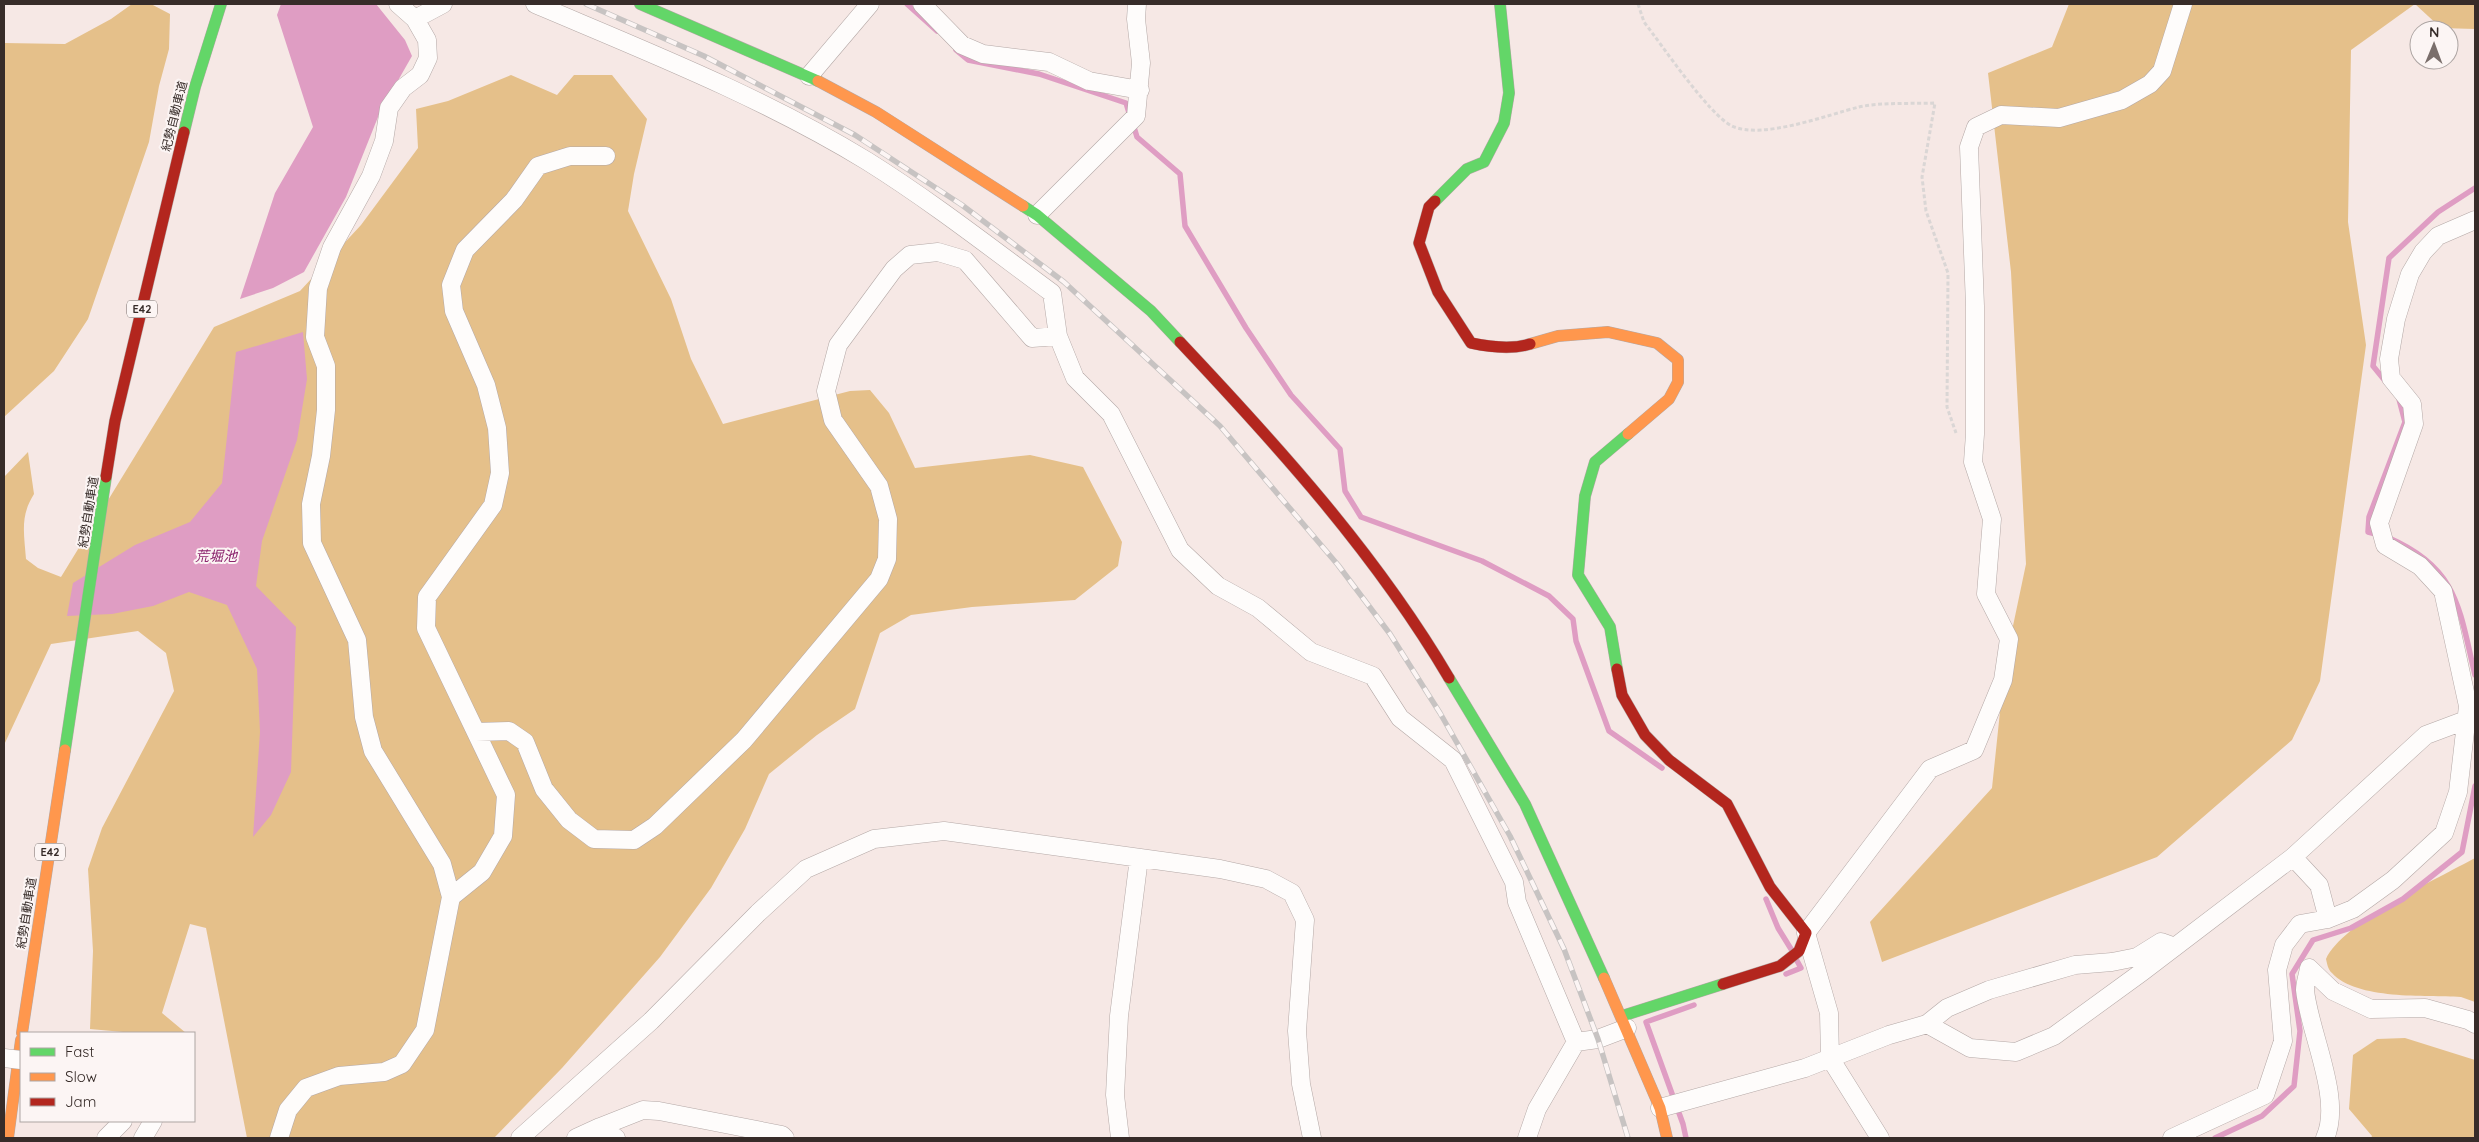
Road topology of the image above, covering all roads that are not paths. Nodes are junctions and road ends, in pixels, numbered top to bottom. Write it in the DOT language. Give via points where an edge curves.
graph roads {
  1 [pos="221,4"];
  2 [pos="398,4"];
  3 [pos="443,4"];
  4 [pos="536,4"];
  5 [pos="640,4"];
  6 [pos="870,4"];
  7 [pos="922,4"];
  8 [pos="1137,4"];
  9 [pos="1500,4"];
  10 [pos="2183,4"];
  11 [pos="415,19"];
  12 [pos="808,76"];
  13 [pos="1140,90"];
  14 [pos="606,156"];
  15 [pos="1037,215"];
  16 [pos="2475,220"];
  17 [pos="1058,336"];
  18 [pos="2471,716"];
  19 [pos="476,732"];
  20 [pos="2293,857"];
  21 [pos="1139,858"];
  22 [pos="451,896"];
  23 [pos="2328,918"];
  24 [pos="1806,933"];
  25 [pos="2175,948"];
  26 [pos="1625,1022"];
  27 [pos="1927,1024"];
  28 [pos="2475,1024"];
  29 [pos="22,1032"];
  30 [pos="1576,1042"];
  31 [pos="20,1048"];
  32 [pos="4,1058"];
  33 [pos="1830,1058"];
  34 [pos="20,1060"];
  35 [pos="1660,1108"];
  36 [pos="122,1122"];
  37 [pos="152,1122"];
  38 [pos="600,1127"];
  39 [pos="8,1138"];
  40 [pos="106,1138"];
  41 [pos="143,1138"];
  42 [pos="279,1138"];
  43 [pos="520,1138"];
  44 [pos="576,1138"];
  45 [pos="616,1138"];
  46 [pos="786,1138"];
  47 [pos="1120,1138"];
  48 [pos="1312,1138"];
  49 [pos="1527,1138"];
  50 [pos="1667,1138"];
  51 [pos="1880,1138"];
  52 [pos="2172,1138"];
  53 [pos="2325,1138"];
  1 -- 29 [label="main road, 紀勢自動車道 / E42" via="195,87 116,421"];
  2 -- 11 [label="street"];
  3 -- 11 [label="street"];
  4 -- 17 [label="street" via="689,69 766,106 866,161 1052,292"];
  5 -- 12 [label="main road"];
  6 -- 12 [label="street"];
  7 -- 13 [label="street" via="962,44 983,54 1049,62 1089,81"];
  8 -- 13 [label="street"];
  9 -- 24 [label="main road" via="1509,93 1504,123 1484,162 1467,169 1429,207 1419,243 1438,292 1471,343 1521,348 1558,336 1608,332 1657,343 1678,360 1678,382 1670,399 1596,462 1585,496 1578,575 1610,627 1622,694 1645,735 1670,760 1727,804 1770,887"];
  10 -- 24 [label="street" via="2162,70 2150,84 2122,100 2059,118 2001,115 1976,127 1969,147 1975,306 1973,462 1992,519 1986,594 2008,639 2003,680 1974,750 1930,770"];
  11 -- 22 [label="street" via="426,40 428,58 420,75 403,88 390,108 384,141 371,176 332,247 318,288 315,337 326,366 326,410 311,504 312,543 358,640 364,717 373,751 442,864"];
  12 -- 15 [label="main road" via="876,112"];
  13 -- 15 [label="street" via="1136,116"];
  14 -- 19 [label="street" via="570,156 538,166 514,200 465,250 450,284 454,312 486,385 497,428 500,473 493,504 427,597 426,628"];
  15 -- 26 [label="main road" via="1151,311 1250,416 1335,514 1416,622 1524,804"];
  16 -- 18 [label="street" via="2438,236 2423,252 2410,274 2396,319 2389,359 2391,378 2412,404 2414,424 2379,523 2385,545 2420,566 2443,591"];
  17 -- 19 [label="street" via="1032,338 964,260 938,252 910,255 894,269 838,345 826,391 833,420 879,486 888,519 887,559 880,579 744,740 655,826 634,840 594,839 570,820 544,790 526,742 509,731"];
  17 -- 30 [label="street" via="1075,378 1111,414 1180,550 1218,586 1258,608 1311,652 1373,676 1400,718 1453,760 1514,882 1517,902"];
  18 -- 20 [label="street" via="2426,735"];
  18 -- 23 [label="street" via="2458,792 2444,833 2393,880 2353,909"];
  19 -- 22 [label="street" via="506,795 503,836 482,872"];
  20 -- 23 [label="street" via="2320,885"];
  20 -- 25 [label="street"];
  21 -- 43 [label="street" via="944,831 874,839 806,869 651,1021"];
  21 -- 47 [label="street" via="1119,1016 1115,1094"];
  21 -- 48 [label="street" via="1266,878 1292,893 1305,920 1297,1031 1301,1084"];
  22 -- 42 [label="street" via="425,1030 402,1064 384,1072 339,1076 306,1088 288,1110"];
  23 -- 52 [label="street" via="2300,924 2284,945 2277,970 2284,1041 2265,1095"];
  24 -- 26 [label="main road" via="1799,951 1780,966"];
  24 -- 33 [label="street" via="1829,1013"];
  25 -- 27 [label="street" via="2161,942 2137,957 2075,965 1989,990 1947,1008"];
  25 -- 27 [label="street" via="2054,1036 2016,1052 1970,1048"];
  26 -- 30 [label="street" via="1598,1039"];
  26 -- 35 [label="main road"];
  27 -- 33 [label="street"];
  28 -- 53 [label="street" via="2425,1008 2371,1009 2333,991 2309,968 2305,989 2329,1097 2329,1130"];
  30 -- 49 [label="street" via="1537,1108"];
  31 -- 39 [label="main road"];
  32 -- 34 [label="street, bridge"];
  33 -- 35 [label="street" via="1805,1068"];
  33 -- 51 [label="street"];
  35 -- 50 [label="main road"];
  36 -- 40 [label="street"];
  37 -- 41 [label="street"];
  38 -- 44 [label="street"];
  38 -- 45 [label="street"];
  38 -- 46 [label="street" via="643,1110"];
}
